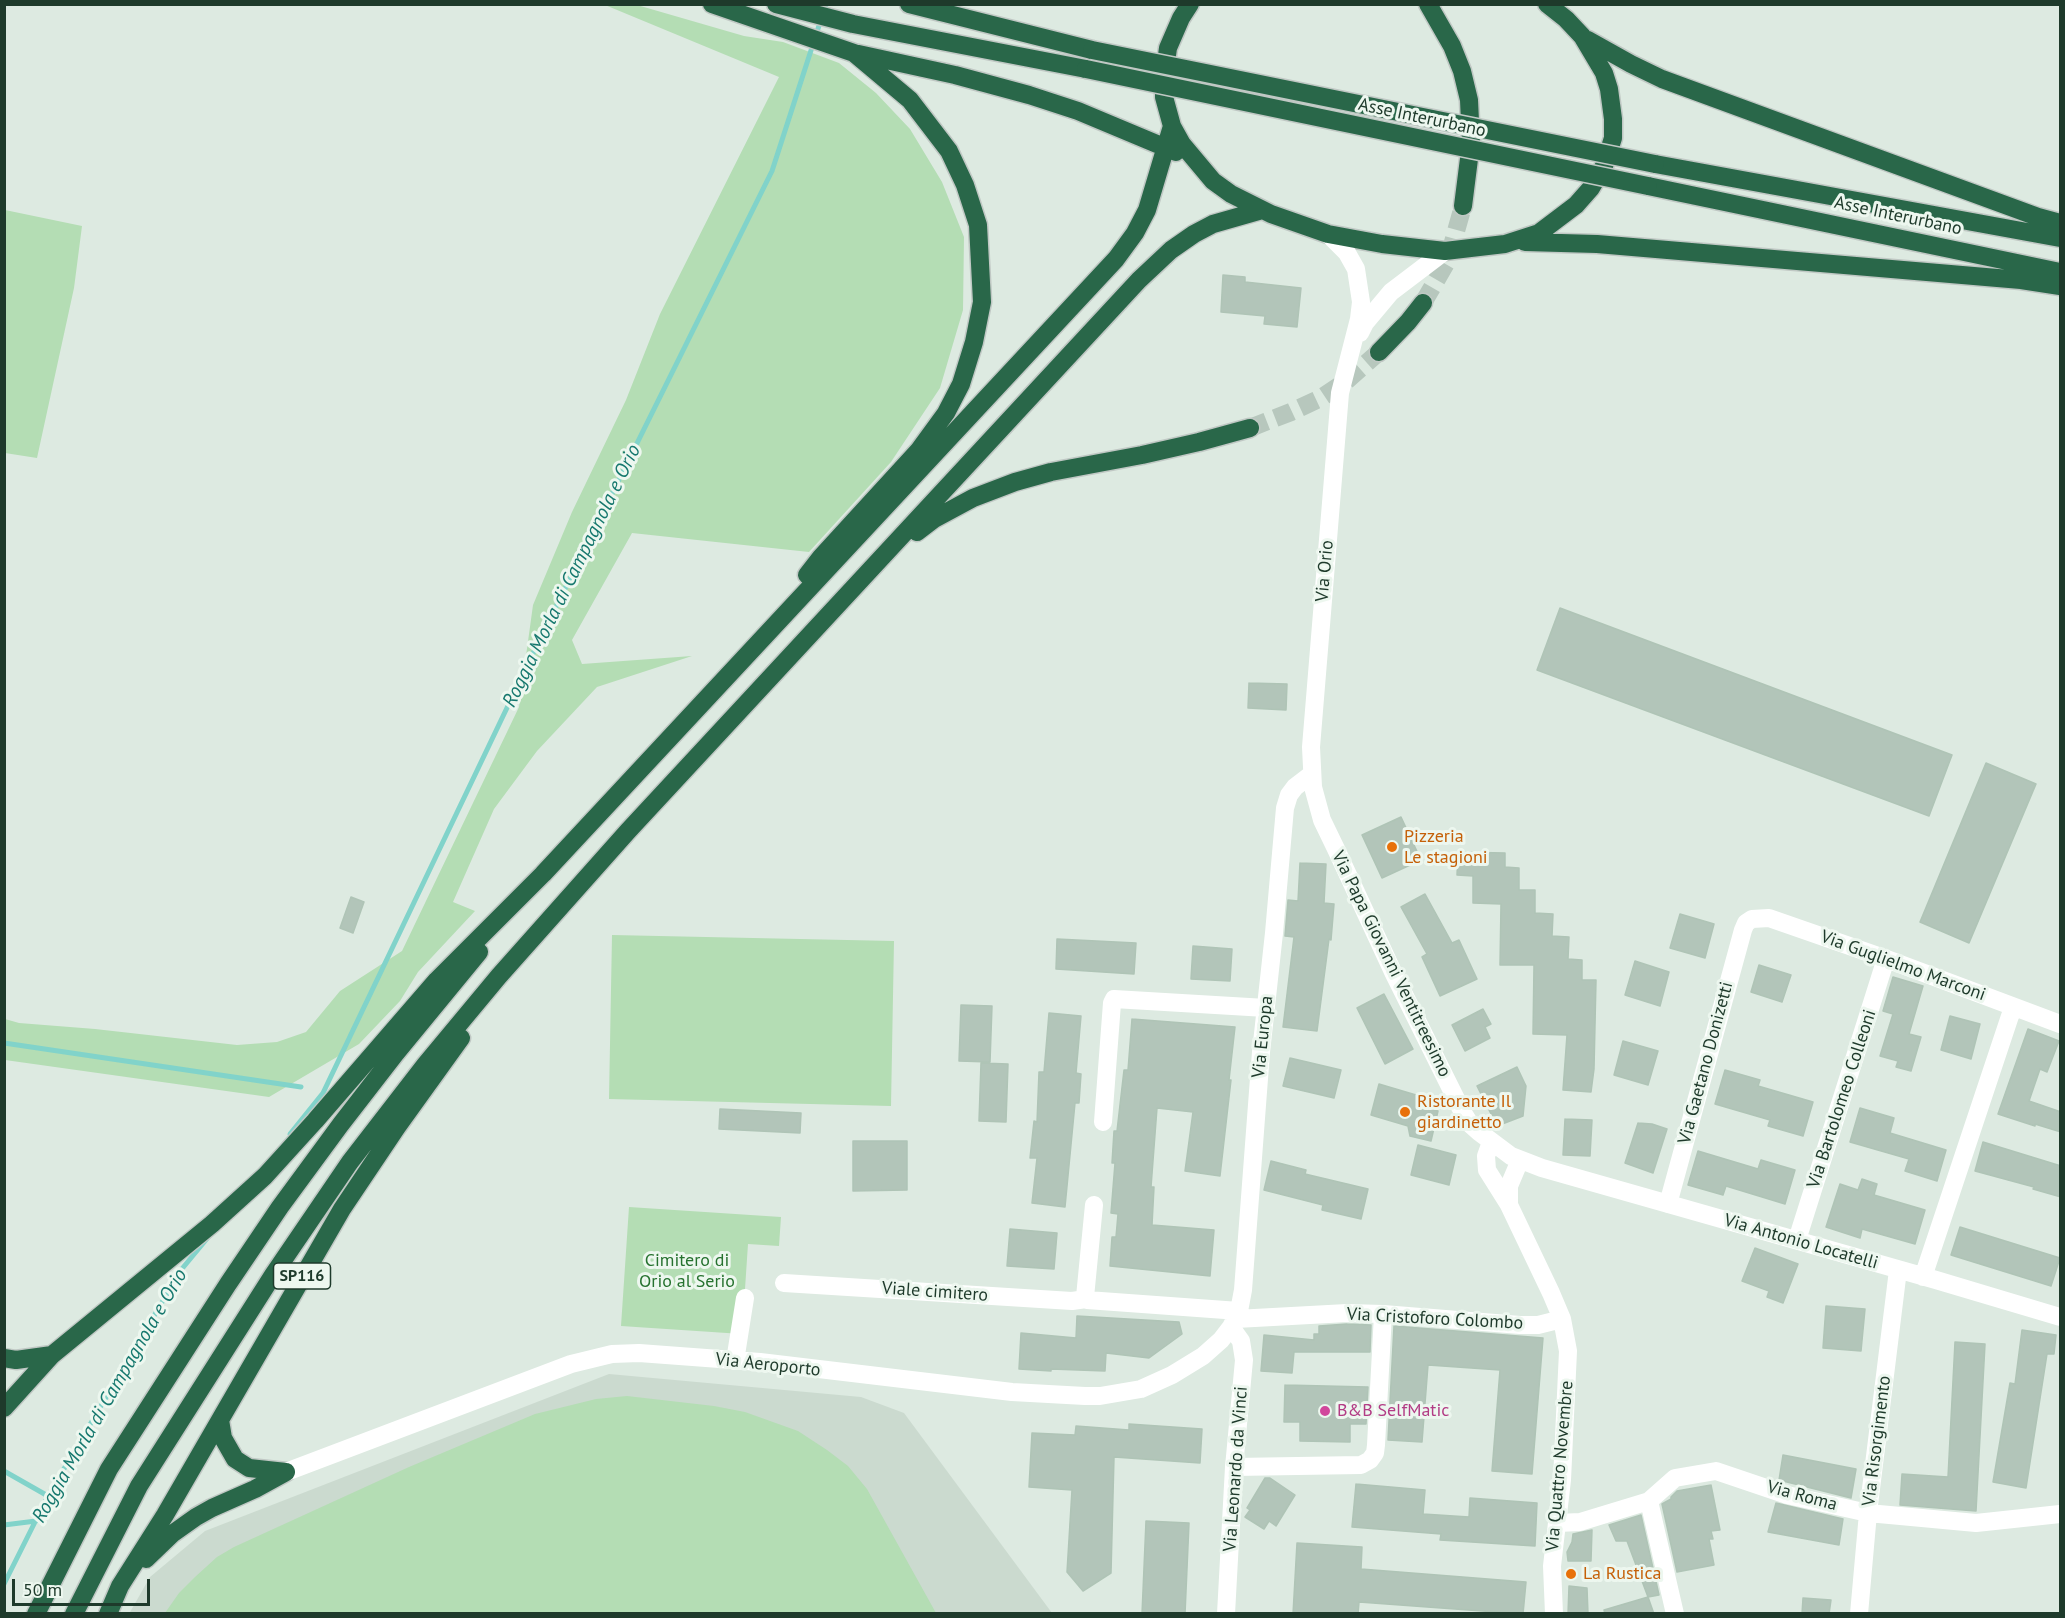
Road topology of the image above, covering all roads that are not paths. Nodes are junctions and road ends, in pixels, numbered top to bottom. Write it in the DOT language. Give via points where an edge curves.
graph roads {
  1 [pos="712,4"];
  2 [pos="909,4"];
  3 [pos="1190,4"];
  4 [pos="1428,4"];
  5 [pos="1547,4"];
  6 [pos="783,7"];
  7 [pos="1582,36"];
  8 [pos="846,50"];
  9 [pos="1172,126"];
  10 [pos="1166,148"];
  11 [pos="1194,160"];
  12 [pos="1463,206"];
  13 [pos="1262,210"];
  14 [pos="2061,223"];
  15 [pos="1328,234"];
  16 [pos="2061,238"];
  17 [pos="1514,242"];
  18 [pos="1445,251"];
  19 [pos="2061,272"];
  20 [pos="2061,286"];
  21 [pos="1423,303"];
  22 [pos="1379,352"];
  23 [pos="1345,368"];
  24 [pos="1250,428"];
  25 [pos="877,562"];
  26 [pos="774,626"];
  27 [pos="1312,774"];
  28 [pos="543,874"];
  29 [pos="1746,923"];
  30 [pos="1884,958"];
  31 [pos="499,976"];
  32 [pos="1266,1008"];
  33 [pos="2015,1008"];
  34 [pos="2061,1024"];
  35 [pos="1103,1122"];
  36 [pos="1491,1143"];
  37 [pos="1520,1160"];
  38 [pos="1542,1168"];
  39 [pos="1094,1204"];
  40 [pos="1668,1204"];
  41 [pos="1509,1205"];
  42 [pos="1797,1240"];
  43 [pos="1898,1270"];
  44 [pos="1923,1277"];
  45 [pos="784,1283"];
  46 [pos="745,1298"];
  47 [pos="1086,1299"];
  48 [pos="1383,1314"];
  49 [pos="2061,1317"];
  50 [pos="1235,1319"];
  51 [pos="1562,1319"];
  52 [pos="52,1355"];
  53 [pos="4,1358"];
  54 [pos="735,1361"];
  55 [pos="4,1408"];
  56 [pos="220,1420"];
  57 [pos="1234,1467"];
  58 [pos="286,1472"];
  59 [pos="1649,1501"];
  60 [pos="1868,1513"];
  61 [pos="2061,1514"];
  62 [pos="1558,1523"];
  63 [pos="120,1586"];
  64 [pos="36,1614"];
  65 [pos="74,1614"];
  66 [pos="108,1614"];
  67 [pos="1226,1614"];
  68 [pos="1554,1614"];
  69 [pos="1675,1614"];
  70 [pos="1859,1614"];
  1 -- 8 [label="highway"];
  2 -- 16 [label="highway, Asse Interurbano, bridge" via="1092,50 1656,164"];
  3 -- 9 [label="highway" via="1172,34 1165,59 1164,97"];
  4 -- 12 [label="highway" via="1452,46 1469,100 1471,143"];
  5 -- 7 [label="highway"];
  6 -- 19 [label="highway, Asse Interurbano, bridge"];
  7 -- 14 [label="highway" via="1662,79"];
  7 -- 17 [label="highway" via="1604,73 1611,102 1613,138 1604,166 1591,188 1559,219 1539,233"];
  8 -- 10 [label="highway" via="1029,95"];
  8 -- 26 [label="highway" via="910,100 949,151 978,225 982,302 961,384 946,412 919,450 821,557"];
  9 -- 10 [label="highway"];
  9 -- 11 [label="highway"];
  10 -- 11 [label="highway"];
  10 -- 26 [label="highway" via="1147,210 1136,233 1116,259"];
  11 -- 13 [label="highway" via="1222,188"];
  13 -- 15 [label="highway"];
  13 -- 25 [label="highway" via="1213,224 1194,234 1139,280"];
  15 -- 18 [label="highway"];
  15 -- 23 [label="street, Via Orio" via="1347,253 1359,283 1359,319"];
  17 -- 18 [label="highway"];
  17 -- 20 [label="highway" via="1608,245"];
  18 -- 23 [label="street, Via Orio" via="1379,304 1365,323"];
  21 -- 22 [label="highway"];
  23 -- 27 [label="street, Via Orio" via="1325,563"];
  24 -- 25 [label="highway" via="1015,482 934,519"];
  25 -- 31 [label="highway"];
  26 -- 28 [label="highway"];
  27 -- 32 [label="street, Via Europa" via="1295,787 1285,808"];
  27 -- 36 [label="street, Via Papa Giovanni Ventitreesimo" via="1323,820 1393,972 1462,1111"];
  28 -- 52 [label="highway" via="437,980 265,1176"];
  28 -- 64 [label="highway" via="396,1053 280,1207 109,1469"];
  29 -- 30 [label="street, Via Guglielmo Marconi" via="1768,918"];
  29 -- 40 [label="street, Via Gaetano Donizetti"];
  30 -- 33 [label="street, Via Guglielmo Marconi"];
  30 -- 42 [label="street, Via Bartolomeo Colleoni"];
  31 -- 56 [label="highway, SP116" via="478,1014 342,1209"];
  31 -- 65 [label="highway" via="350,1162 273,1275 139,1485"];
  32 -- 35 [label="street" via="1114,999"];
  32 -- 50 [label="street, Via Europa" via="1242,1290"];
  33 -- 34 [label="street, Via Guglielmo Marconi"];
  33 -- 44 [label="street"];
  36 -- 37 [label="street, Via Papa Giovanni Ventitreesimo"];
  36 -- 41 [label="street" via="1486,1156 1487,1170"];
  37 -- 38 [label="street, Via Papa Giovanni Ventitreesimo"];
  37 -- 41 [label="street" via="1509,1186"];
  38 -- 40 [label="street, Via Antonio Locatelli"];
  39 -- 47 [label="street"];
  40 -- 42 [label="street, Via Antonio Locatelli"];
  41 -- 51 [label="street"];
  42 -- 43 [label="street, Via Antonio Locatelli"];
  43 -- 44 [label="street, Via Antonio Locatelli"];
  43 -- 60 [label="street, Via Risorgimento"];
  44 -- 49 [label="street, Via Antonio Locatelli"];
  45 -- 47 [label="street, Viale cimitero"];
  46 -- 54 [label="street"];
  47 -- 50 [label="street, Via Cristoforo Colombo"];
  48 -- 50 [label="street, Via Cristoforo Colombo"];
  48 -- 51 [label="street, Via Cristoforo Colombo" via="1520,1324"];
  48 -- 57 [label="street" via="1376,1445 1370,1460 1361,1465"];
  50 -- 54 [label="street, Via Aeroporto" via="1221,1340 1203,1356 1166,1379 1141,1389 1100,1396 1012,1392"];
  50 -- 57 [label="street, Via Leonardo da Vinci" via="1244,1360"];
  51 -- 62 [label="street, Via Quattro Novembre" via="1568,1370"];
  52 -- 53 [label="highway"];
  52 -- 55 [label="highway"];
  54 -- 58 [label="street, Via Aeroporto" via="639,1353 594,1357"];
  56 -- 58 [label="highway" via="223,1438 235,1459 249,1468"];
  56 -- 63 [label="highway, SP116"];
  57 -- 67 [label="street, Via Leonardo da Vinci"];
  58 -- 63 [label="highway, SP116" via="212,1508 172,1534"];
  59 -- 60 [label="street, Via Roma" via="1675,1478 1716,1471 1787,1495"];
  59 -- 62 [label="street, Via Roma" via="1580,1522"];
  59 -- 69 [label="street"];
  60 -- 61 [label="street, Via Roma" via="1976,1523"];
  60 -- 70 [label="street, Via Risorgimento"];
  62 -- 68 [label="street, Via Quattro Novembre" via="1552,1566"];
  63 -- 66 [label="highway, SP116"];
}
